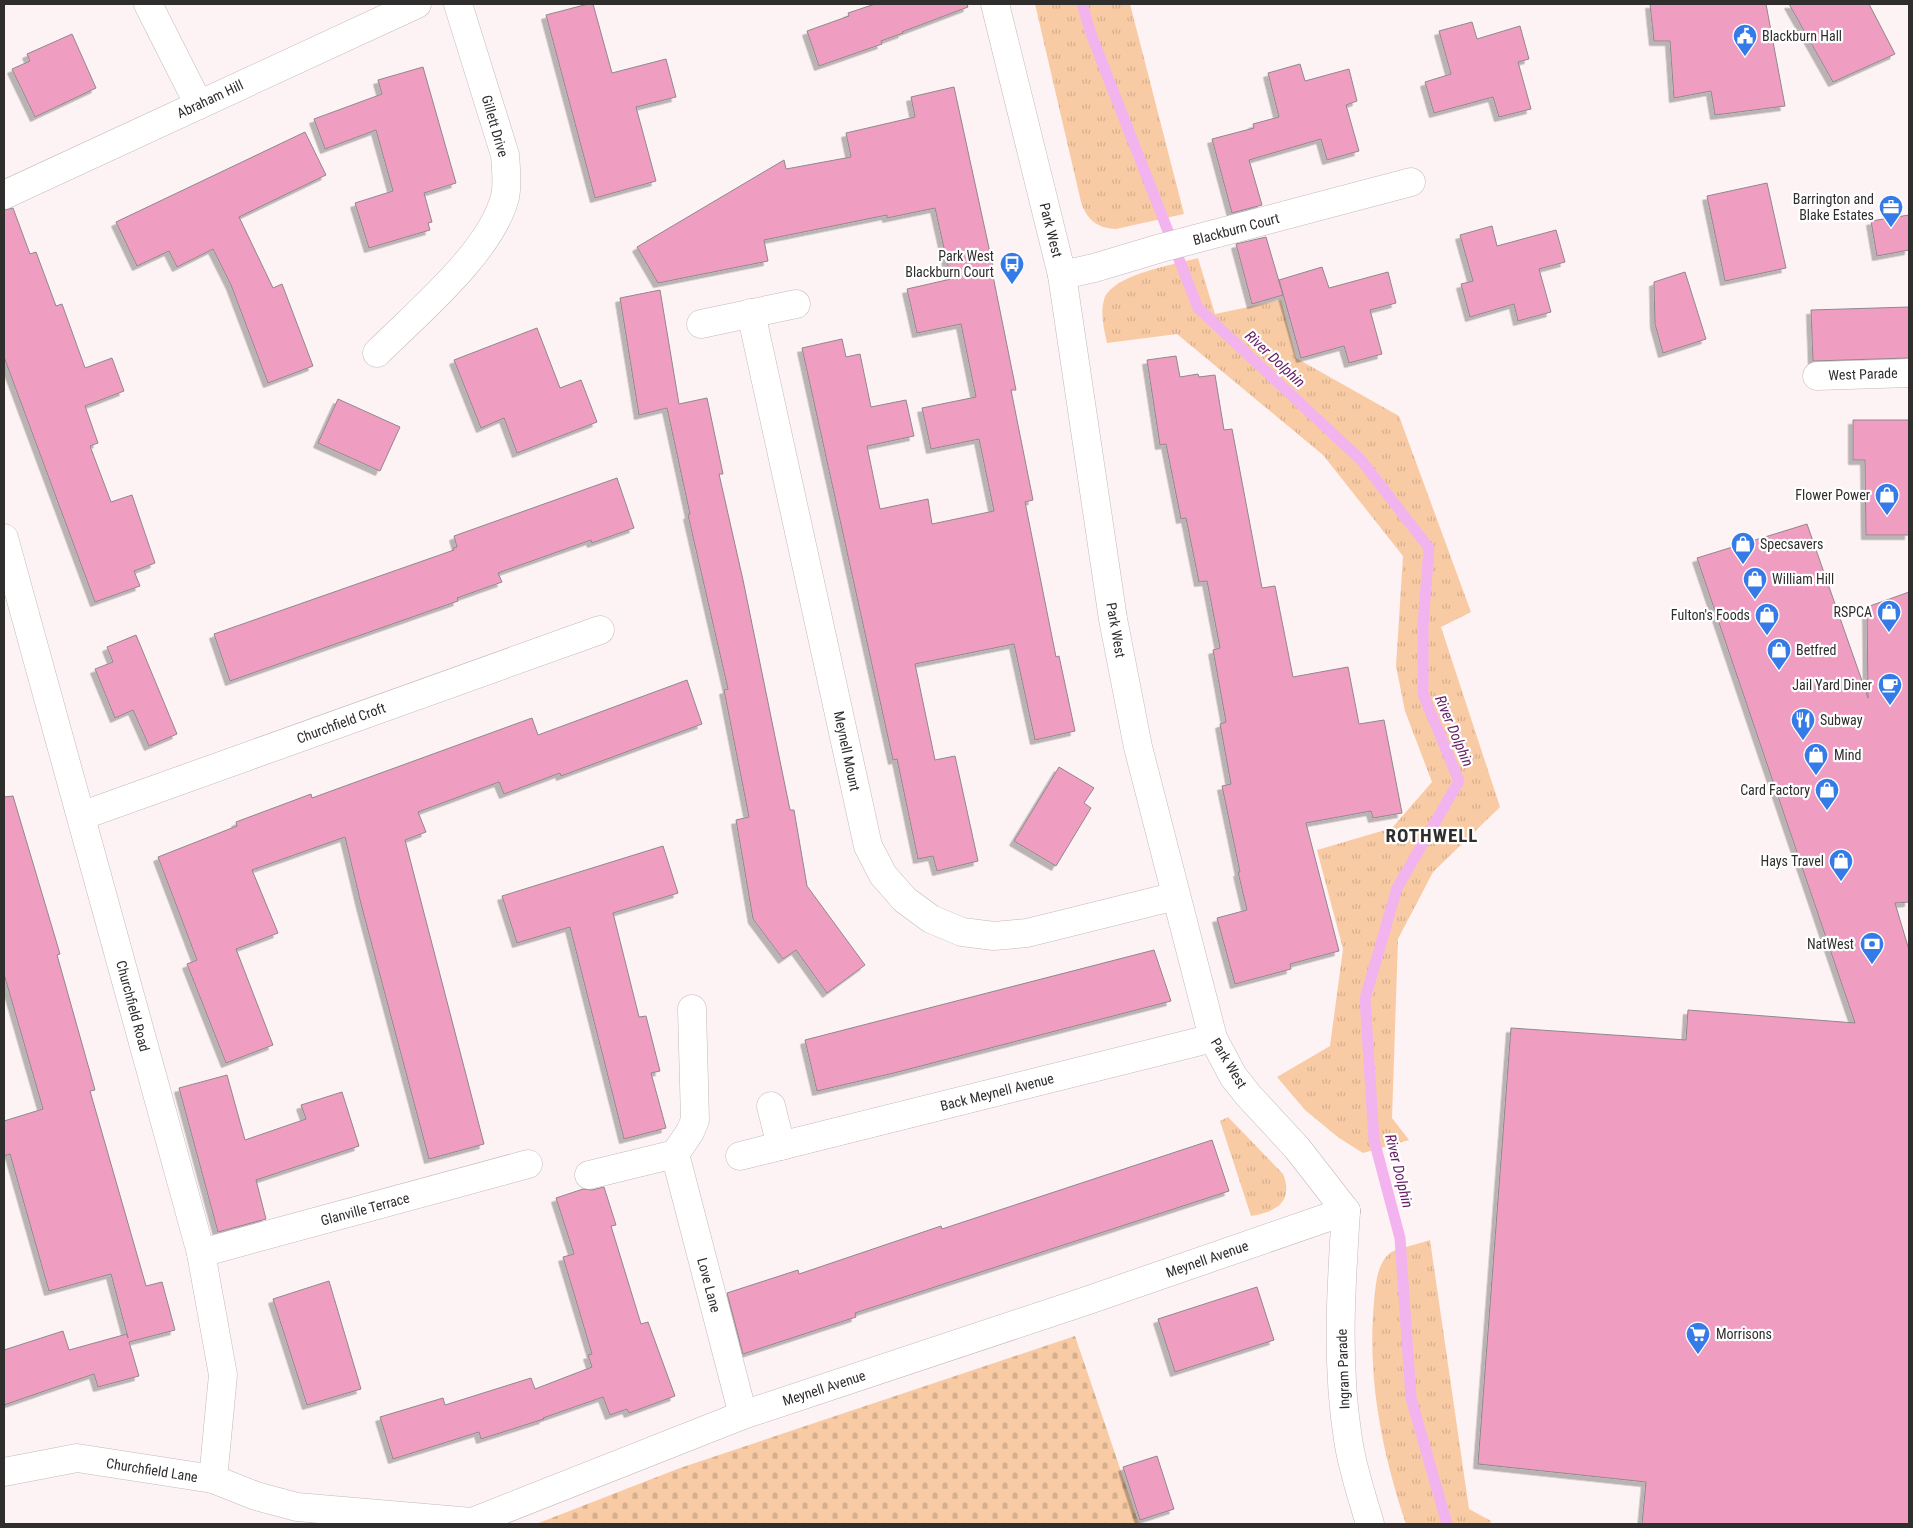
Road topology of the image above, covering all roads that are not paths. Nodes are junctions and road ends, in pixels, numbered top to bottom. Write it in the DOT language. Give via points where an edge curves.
graph roads {
  1 [pos="148,4"];
  2 [pos="417,4"];
  3 [pos="458,4"];
  4 [pos="995,4"];
  5 [pos="198,105"];
  6 [pos="1410,182"];
  7 [pos="4,195"];
  8 [pos="1062,275"];
  9 [pos="796,304"];
  10 [pos="751,313"];
  11 [pos="701,324"];
  12 [pos="377,354"];
  13 [pos="1909,373"];
  14 [pos="1817,376"];
  15 [pos="4,538"];
  16 [pos="600,630"];
  17 [pos="82,816"];
  18 [pos="1176,896"];
  19 [pos="692,1009"];
  20 [pos="1213,1038"];
  21 [pos="771,1106"];
  22 [pos="781,1146"];
  23 [pos="675,1154"];
  24 [pos="740,1156"];
  25 [pos="528,1164"];
  26 [pos="589,1176"];
  27 [pos="1346,1210"];
  28 [pos="201,1253"];
  29 [pos="743,1415"];
  30 [pos="4,1472"];
  31 [pos="213,1480"];
  32 [pos="297,1516"];
  33 [pos="1370,1524"];
  1 -- 5 [label="street"];
  2 -- 5 [label="street, Abraham Hill"];
  3 -- 12 [label="street, Gillett Drive" via="504,155 505,196 496,222 481,245"];
  4 -- 8 [label="street, Park West"];
  5 -- 7 [label="street, Abraham Hill"];
  6 -- 8 [label="street, Blackburn Court"];
  8 -- 18 [label="street, Park West" via="1113,619 1138,747"];
  9 -- 10 [label="street"];
  10 -- 11 [label="street"];
  10 -- 18 [label="street, Meynell Mount" via="868,846 884,875 905,900 931,919 962,932 994,936 1027,934"];
  13 -- 14 [label="street, West Parade"];
  15 -- 17 [label="street, Churchfield Road"];
  16 -- 17 [label="street, Churchfield Croft"];
  17 -- 28 [label="street, Churchfield Road"];
  18 -- 20 [label="street, Park West"];
  19 -- 23 [label="street" via="695,1120"];
  20 -- 22 [label="street, Back Meynell Avenue"];
  20 -- 27 [label="street, Park West" via="1233,1076 1297,1148"];
  21 -- 22 [label="street"];
  22 -- 24 [label="street, Back Meynell Avenue"];
  23 -- 26 [label="street"];
  23 -- 29 [label="street, Love Lane"];
  25 -- 28 [label="street, Glanville Terrace"];
  27 -- 29 [label="street, Meynell Avenue"];
  27 -- 33 [label="street, Ingram Parade" via="1342,1388 1348,1441"];
  28 -- 31 [label="street, Churchfield Road" via="223,1375"];
  29 -- 32 [label="street, Meynell Avenue" via="472,1522"];
  30 -- 31 [label="street, Churchfield Lane" via="77,1458"];
  31 -- 32 [label="street, Churchfield Lane"];
}
